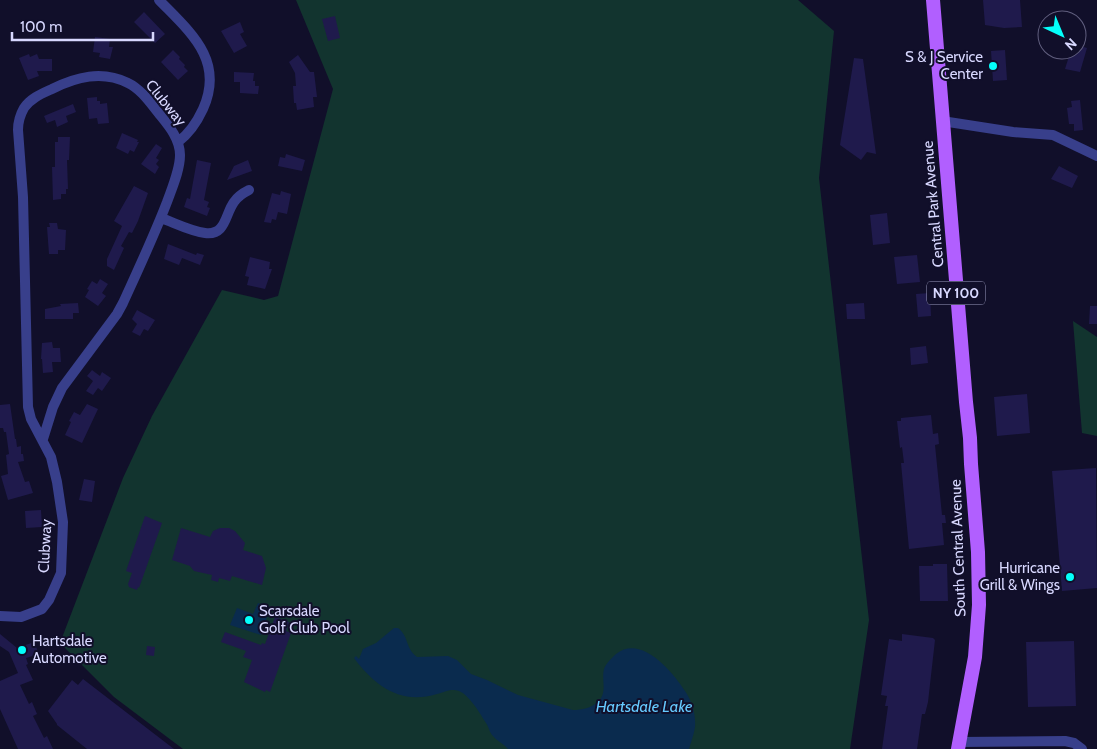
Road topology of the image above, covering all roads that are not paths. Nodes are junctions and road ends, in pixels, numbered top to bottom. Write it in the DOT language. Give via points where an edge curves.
graph roads {
  1 [pos="159,0"];
  2 [pos="933,0"];
  3 [pos="942,121"];
  4 [pos="178,142"];
  5 [pos="1097,156"];
  6 [pos="249,190"];
  7 [pos="161,218"];
  8 [pos="42,439"];
  9 [pos="971,464"];
  10 [pos="0,616"];
  11 [pos="958,746"];
  12 [pos="1082,749"];
  1 -- 4 [label="street" via="199,44 210,71 210,87 202,111 189,133"];
  2 -- 3 [label="main road, Central Park Avenue / NY 100"];
  3 -- 5 [label="street" via="1053,135"];
  3 -- 9 [label="main road, Central Park Avenue / NY 100"];
  4 -- 7 [label="street, Clubway" via="179,163"];
  4 -- 8 [label="street, Clubway" via="163,118 137,88 106,76 87,76 70,81 29,102 21,114 18,130 23,197 27,396 31,419"];
  6 -- 7 [label="street" via="232,204 223,226 216,232 203,232"];
  7 -- 8 [label="street, Clubway" via="123,303 69,376"];
  8 -- 10 [label="street, Clubway" via="54,470 62,510 61,574 50,600 42,609 21,617"];
  9 -- 11 [label="main road, South Central Avenue / NY 100" via="978,552 978,626"];
  11 -- 12 [label="street" via="1065,741"];
}
